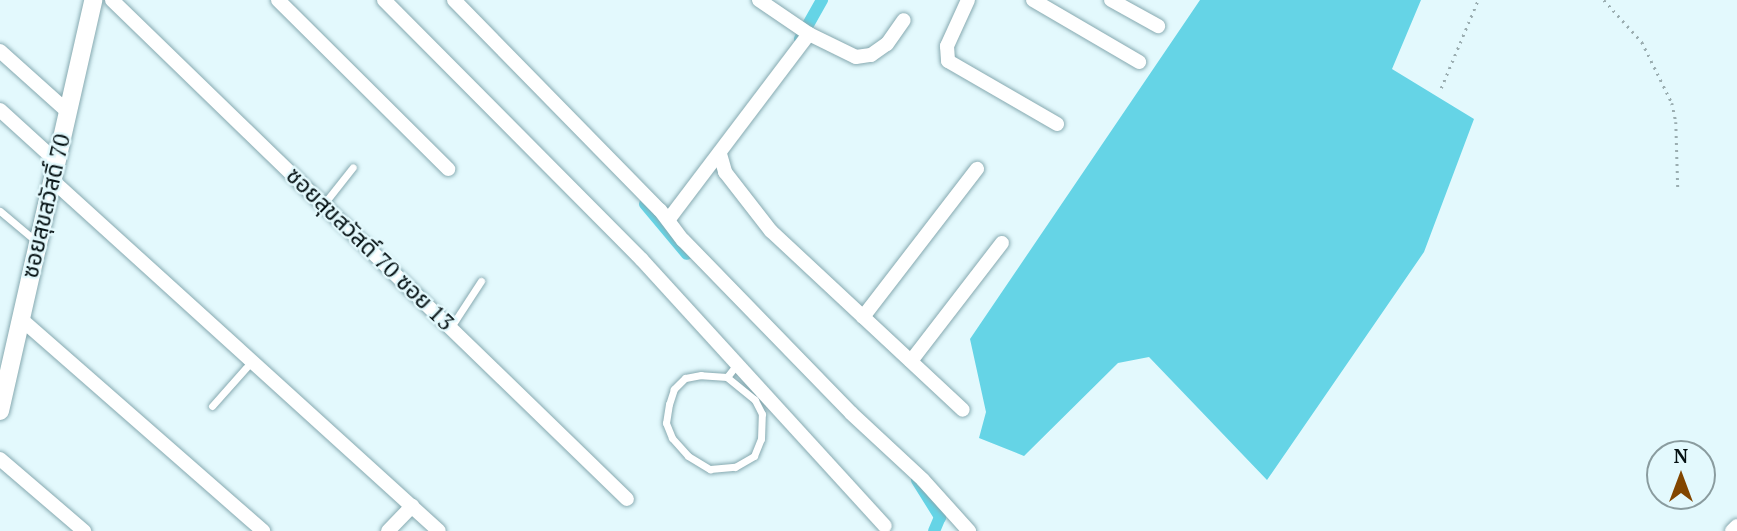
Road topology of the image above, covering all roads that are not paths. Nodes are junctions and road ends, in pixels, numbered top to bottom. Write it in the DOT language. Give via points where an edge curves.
graph roads {
  1 [pos="93,0"];
  2 [pos="112,0"];
  3 [pos="278,0"];
  4 [pos="384,0"];
  5 [pos="454,0"];
  6 [pos="759,0"];
  7 [pos="968,0"];
  8 [pos="1033,0"];
  9 [pos="1111,0"];
  10 [pos="904,20"];
  11 [pos="1158,26"];
  12 [pos="809,34"];
  13 [pos="0,51"];
  14 [pos="1139,62"];
  15 [pos="0,110"];
  16 [pos="68,111"];
  17 [pos="1057,124"];
  18 [pos="720,153"];
  19 [pos="56,161"];
  20 [pos="353,167"];
  21 [pos="448,169"];
  22 [pos="977,169"];
  23 [pos="52,180"];
  24 [pos="323,205"];
  25 [pos="0,211"];
  26 [pos="669,219"];
  27 [pos="38,243"];
  28 [pos="1002,243"];
  29 [pos="481,281"];
  30 [pos="863,317"];
  31 [pos="21,319"];
  32 [pos="450,328"];
  33 [pos="252,361"];
  34 [pos="911,362"];
  35 [pos="737,364"];
  36 [pos="727,377"];
  37 [pos="212,406"];
  38 [pos="963,410"];
  39 [pos="0,411"];
  40 [pos="0,459"];
  41 [pos="627,499"];
  42 [pos="412,506"];
  43 [pos="885,526"];
  44 [pos="1737,526"];
  45 [pos="84,531"];
  46 [pos="263,531"];
  47 [pos="388,531"];
  48 [pos="439,531"];
  49 [pos="969,531"];
  50 [pos="1732,531"];
  1 -- 16 [label="street, ซอยสุขสวัสดิ์ 70"];
  2 -- 24 [label="street, ซอยสุขสวัสดิ์ 70 ซอย 13"];
  3 -- 21 [label="street"];
  4 -- 35 [label="street" via="642,260"];
  5 -- 26 [label="street"];
  6 -- 12 [label="street"];
  7 -- 17 [label="street" via="947,46 948,61"];
  8 -- 14 [label="street"];
  9 -- 11 [label="street"];
  10 -- 12 [label="street" via="887,44 871,55 856,57"];
  12 -- 18 [label="street"];
  13 -- 16 [label="street"];
  15 -- 19 [label="street"];
  16 -- 19 [label="street, ซอยสุขสวัสดิ์ 70"];
  18 -- 26 [label="street"];
  18 -- 30 [label="street" via="724,172 771,231"];
  19 -- 23 [label="street, ซอยสุขสวัสดิ์ 70"];
  20 -- 24 [label="lane"];
  22 -- 30 [label="street"];
  23 -- 27 [label="street, ซอยสุขสวัสดิ์ 70"];
  23 -- 33 [label="street"];
  24 -- 32 [label="street, ซอยสุขสวัสดิ์ 70 ซอย 13"];
  25 -- 27 [label="lane"];
  26 -- 49 [label="street" via="705,264"];
  27 -- 31 [label="street, ซอยสุขสวัสดิ์ 70"];
  28 -- 34 [label="street"];
  29 -- 32 [label="lane"];
  30 -- 34 [label="street"];
  31 -- 39 [label="street, ซอยสุขสวัสดิ์ 70"];
  31 -- 46 [label="street"];
  32 -- 41 [label="street, ซอยสุขสวัสดิ์ 70 ซอย 13"];
  33 -- 37 [label="lane"];
  33 -- 42 [label="street"];
  34 -- 38 [label="street"];
  35 -- 36 [label="lane"];
  35 -- 43 [label="street"];
  36 -- 36 [label="lane" via="685,378 674,389 669,404 666,423 672,438 688,456 709,469 735,467 754,456 761,439 762,414 755,400"];
  40 -- 45 [label="street"];
  42 -- 47 [label="street"];
  42 -- 48 [label="street"];
  44 -- 50 [label="street"];
}
